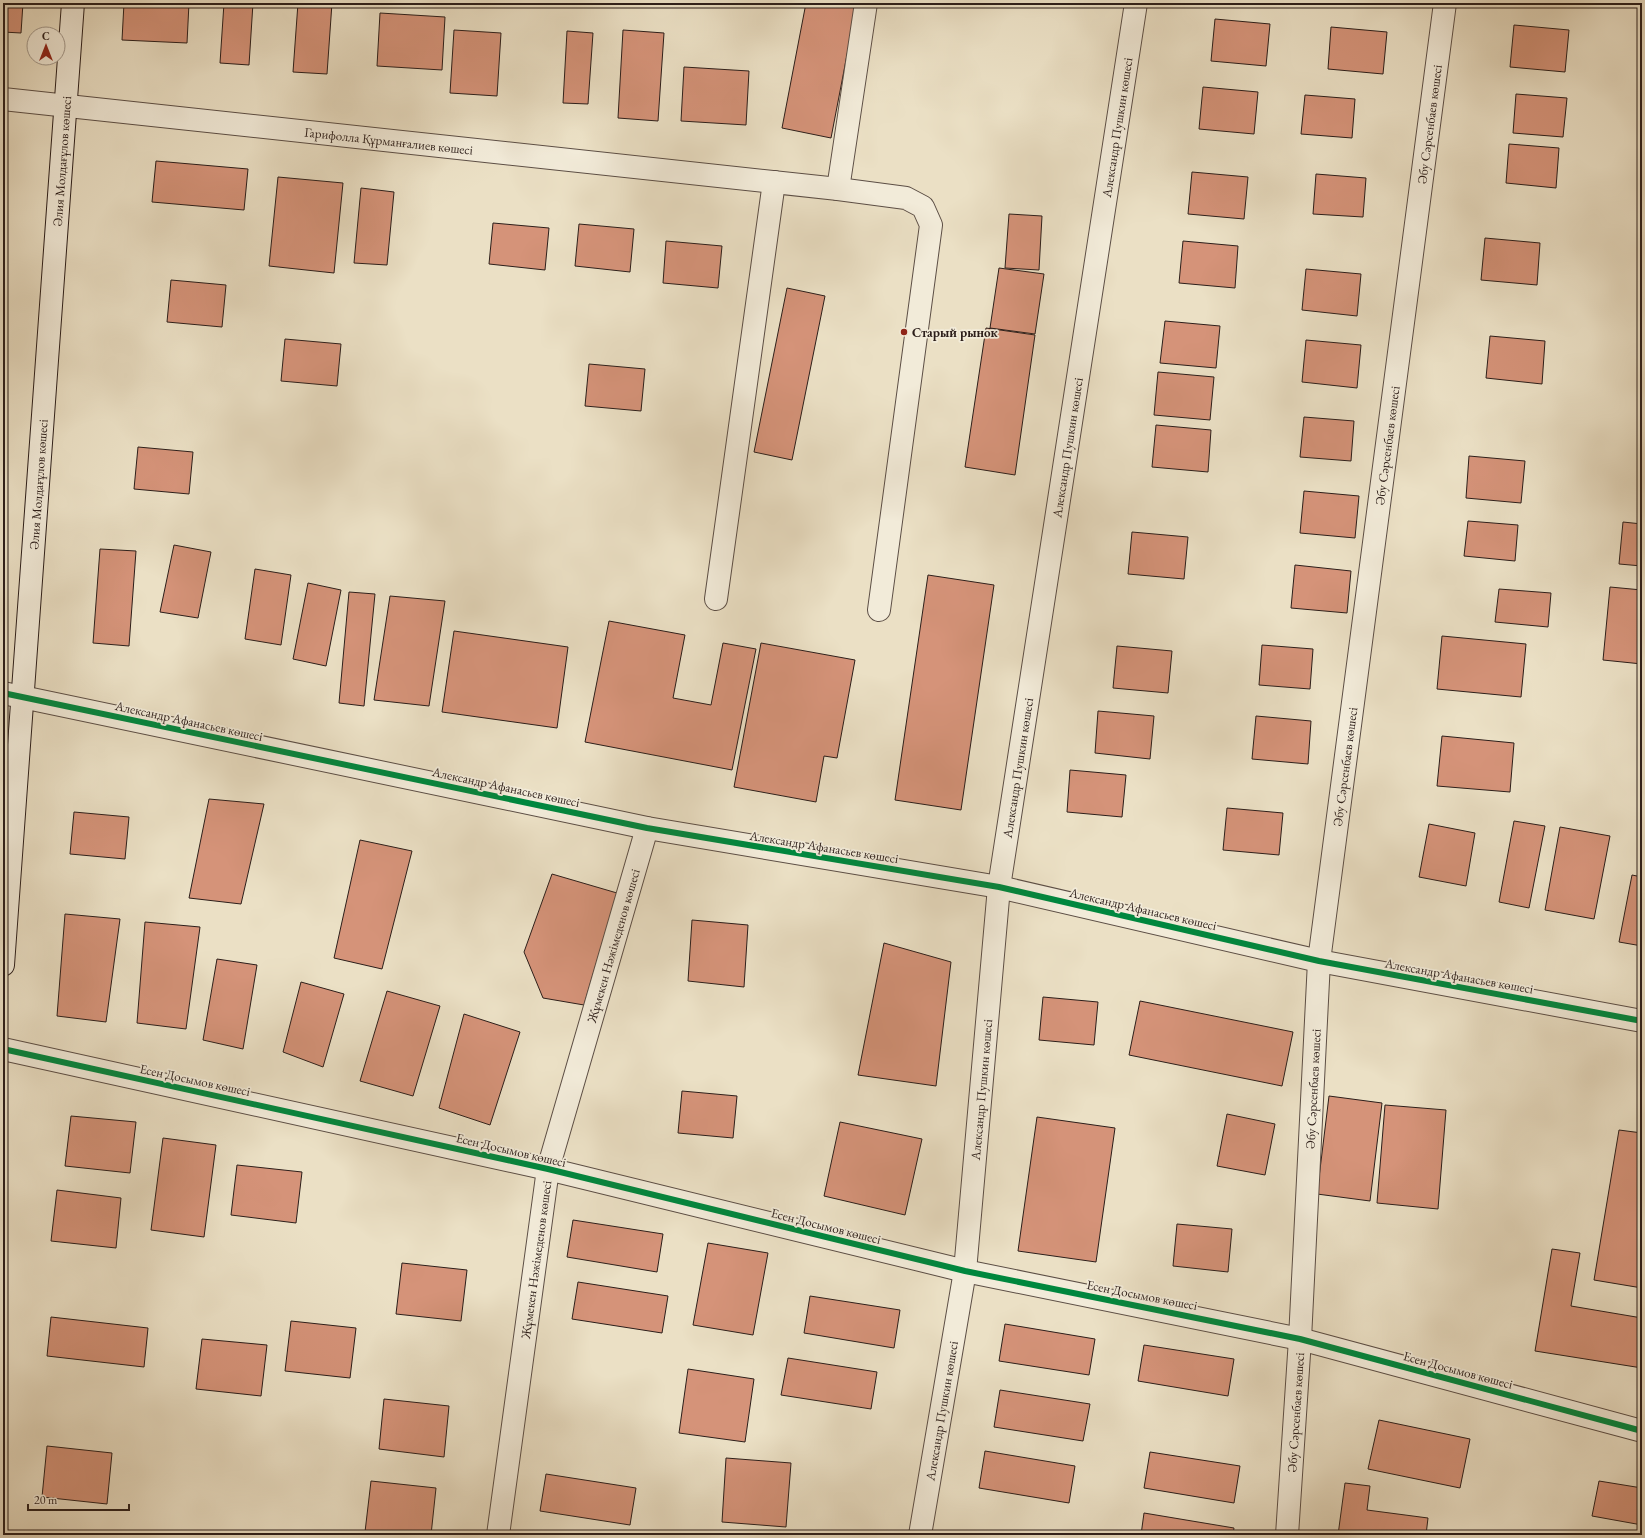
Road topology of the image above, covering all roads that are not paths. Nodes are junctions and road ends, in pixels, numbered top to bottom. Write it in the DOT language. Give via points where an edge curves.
graph roads {
  1 [pos="73,3"];
  2 [pos="866,3"];
  3 [pos="1136,3"];
  4 [pos="1445,3"];
  5 [pos="3,99"];
  6 [pos="66,106"];
  7 [pos="774,182"];
  8 [pos="838,189"];
  9 [pos="716,599"];
  10 [pos="879,610"];
  11 [pos="13,695"];
  12 [pos="647,828"];
  13 [pos="999,887"];
  14 [pos="1319,961"];
  15 [pos="3,965"];
  16 [pos="1642,1021"];
  17 [pos="3,1049"];
  18 [pos="548,1169"];
  19 [pos="965,1271"];
  20 [pos="1300,1338"];
  21 [pos="1642,1431"];
  22 [pos="498,1535"];
  23 [pos="920,1535"];
  24 [pos="1286,1535"];
  1 -- 6 [label="street, Әлия Молдағұлов көшесі"];
  2 -- 8 [label="street"];
  3 -- 13 [label="street, Александр Пушкин көшесі"];
  4 -- 14 [label="street, Әбу Сәрсенбаев көшесі"];
  5 -- 6 [label="street, Гарифолла Құрманғалиев көшесі"];
  6 -- 7 [label="street, Гарифолла Құрманғалиев көшесі"];
  6 -- 11 [label="street, Әлия Молдағұлов көшесі"];
  7 -- 8 [label="street, Гарифолла Құрманғалиев көшесі"];
  7 -- 9 [label="street"];
  8 -- 10 [label="street, Гарифолла Құрманғалиев көшесі" via="906,198 923,207 930,225"];
  11 -- 12 [label="street, Александр Афанасьев көшесі"];
  11 -- 15 [label="street, Әлия Молдағұлов көшесі"];
  12 -- 13 [label="street, Александр Афанасьев көшесі"];
  12 -- 18 [label="street, Жұмекен Нәжімеденов көшесі"];
  13 -- 14 [label="street, Александр Афанасьев көшесі"];
  13 -- 19 [label="street, Александр Пушкин көшесі"];
  14 -- 16 [label="street, Александр Афанасьев көшесі"];
  14 -- 20 [label="street, Әбу Сәрсенбаев көшесі"];
  17 -- 18 [label="street, Есен Досымов көшесі"];
  18 -- 19 [label="street, Есен Досымов көшесі"];
  18 -- 22 [label="street, Жұмекен Нәжімеденов көшесі"];
  19 -- 20 [label="street, Есен Досымов көшесі"];
  19 -- 23 [label="street, Александр Пушкин көшесі"];
  20 -- 21 [label="street, Есен Досымов көшесі"];
  20 -- 24 [label="street, Әбу Сәрсенбаев көшесі"];
}
